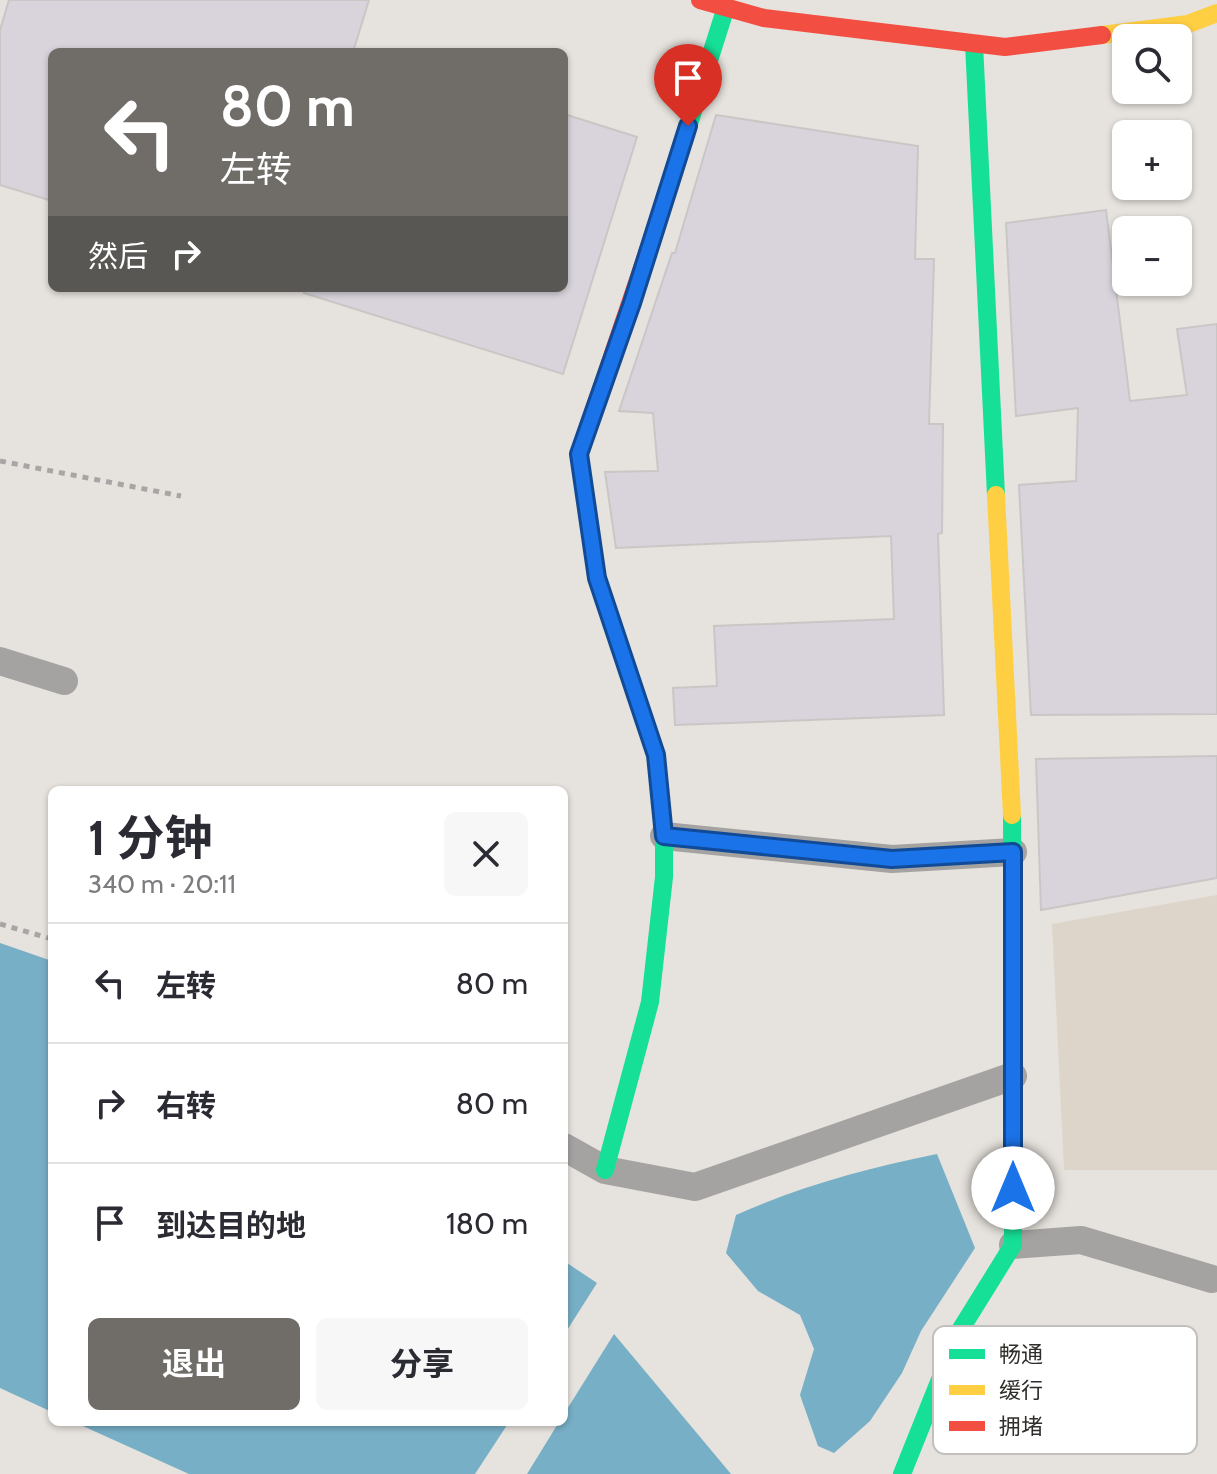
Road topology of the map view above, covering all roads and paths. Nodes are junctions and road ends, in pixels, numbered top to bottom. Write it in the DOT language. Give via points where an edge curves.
graph roads {
  1 [pos="700,0"];
  2 [pos="726,7"];
  3 [pos="1217,13"];
  4 [pos="974,44"];
  5 [pos="0,461"];
  6 [pos="181,496"];
  7 [pos="0,661"];
  8 [pos="64,681"];
  9 [pos="664,836"];
  10 [pos="1013,852"];
  11 [pos="0,924"];
  12 [pos="48,938"];
  13 [pos="1013,1076"];
  14 [pos="568,1149"];
  15 [pos="605,1170"];
  16 [pos="1013,1245"];
  17 [pos="1212,1279"];
  18 [pos="963,1326"];
  19 [pos="933,1397"];
  20 [pos="902,1474"];
  1 -- 2 [label="street"];
  2 -- 4 [label="street" via="764,18"];
  2 -- 9 [label="street" via="579,454 597,578 656,755"];
  3 -- 4 [label="street" via="1188,24 1020,45"];
  4 -- 10 [label="street"];
  5 -- 6 [label="path"];
  7 -- 8 [label="street"];
  9 -- 10 [label="street" via="892,859"];
  9 -- 15 [label="street" via="650,1002"];
  10 -- 13 [label="street"];
  11 -- 12 [label="path"];
  13 -- 15 [label="street" via="695,1187"];
  13 -- 16 [label="street"];
  14 -- 15 [label="street"];
  16 -- 17 [label="street" via="1081,1240"];
  16 -- 18 [label="street"];
  19 -- 20 [label="street"];
}
